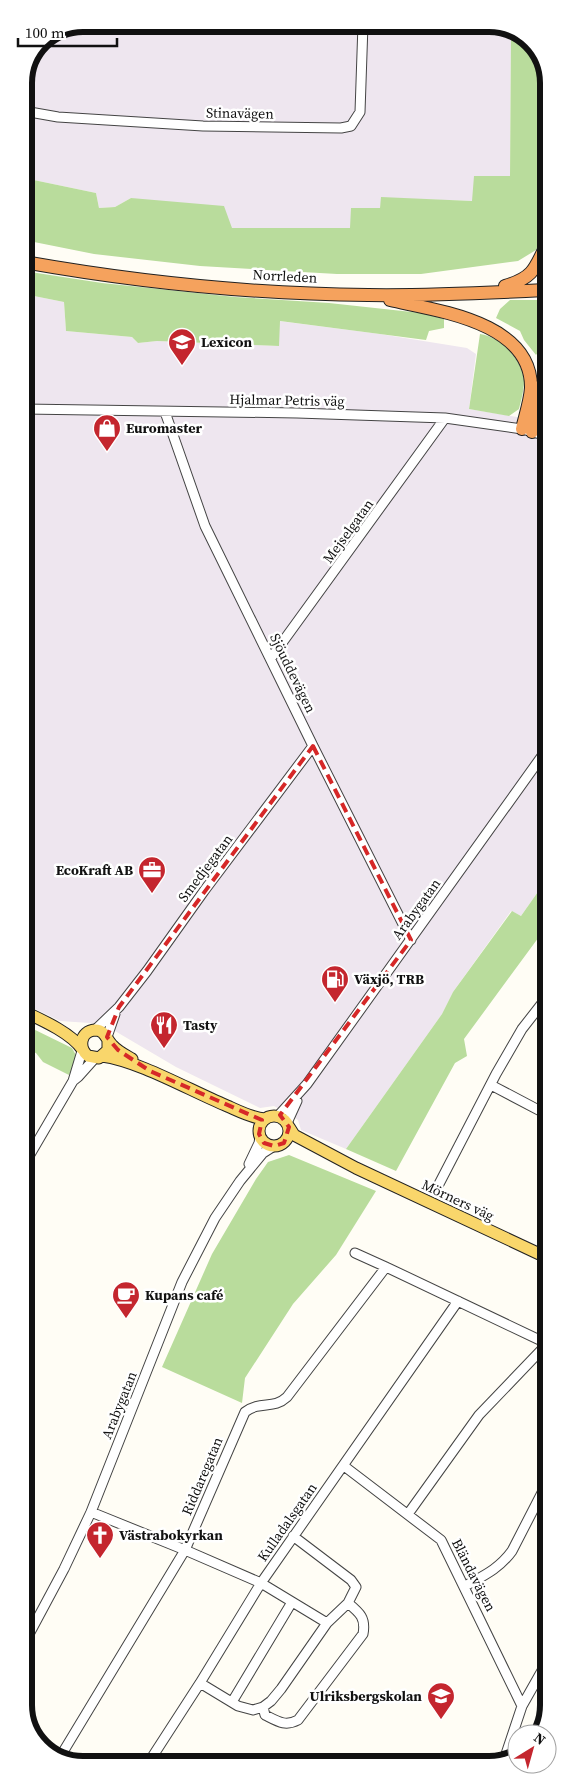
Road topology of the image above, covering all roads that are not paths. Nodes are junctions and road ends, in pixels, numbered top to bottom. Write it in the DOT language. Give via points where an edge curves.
graph roads {
  1 [pos="363,33"];
  2 [pos="32,112"];
  3 [pos="32,256"];
  4 [pos="540,258"];
  5 [pos="32,263"];
  6 [pos="540,285"];
  7 [pos="505,286"];
  8 [pos="540,290"];
  9 [pos="368,295"];
  10 [pos="540,386"];
  11 [pos="32,409"];
  12 [pos="165,412"];
  13 [pos="445,418"];
  14 [pos="527,430"];
  15 [pos="540,434"];
  16 [pos="271,658"];
  17 [pos="313,746"];
  18 [pos="540,759"];
  19 [pos="411,940"];
  20 [pos="119,1007"];
  21 [pos="540,1007"];
  22 [pos="32,1015"];
  23 [pos="32,1016"];
  24 [pos="92,1031"];
  25 [pos="108,1039"];
  26 [pos="82,1050"];
  27 [pos="99,1057"];
  28 [pos="150,1071"];
  29 [pos="73,1081"];
  30 [pos="307,1084"];
  31 [pos="491,1085"];
  32 [pos="192,1091"];
  33 [pos="540,1112"];
  34 [pos="278,1116"];
  35 [pos="265,1118"];
  36 [pos="288,1125"];
  37 [pos="259,1135"];
  38 [pos="279,1145"];
  39 [pos="32,1151"];
  40 [pos="356,1168"];
  41 [pos="240,1181"];
  42 [pos="439,1184"];
  43 [pos="355,1253"];
  44 [pos="540,1254"];
  45 [pos="386,1266"];
  46 [pos="458,1301"];
  47 [pos="540,1341"];
  48 [pos="540,1351"];
  49 [pos="344,1466"];
  50 [pos="540,1497"];
  51 [pos="91,1512"];
  52 [pos="408,1514"];
  53 [pos="293,1536"];
  54 [pos="185,1550"];
  55 [pos="261,1583"];
  56 [pos="464,1586"];
  57 [pos="292,1602"];
  58 [pos="348,1603"];
  59 [pos="327,1623"];
  60 [pos="32,1629"];
  61 [pos="540,1674"];
  62 [pos="200,1683"];
  63 [pos="232,1702"];
  64 [pos="522,1706"];
  65 [pos="263,1707"];
  66 [pos="63,1752"];
  67 [pos="506,1754"];
  68 [pos="153,1756"];
  1 -- 2 [label="street, Stinavägen" via="360,112 351,126 203,126 58,117"];
  3 -- 7 [label="highway, Norrleden" via="132,272 249,283 368,288"];
  4 -- 7 [label="highway" via="530,274"];
  5 -- 9 [label="highway, Norrleden" via="174,283 292,293"];
  6 -- 7 [label="highway, Norrleden"];
  8 -- 9 [label="highway, Norrleden"];
  9 -- 14 [label="highway" via="472,321 492,329 512,343 530,376"];
  10 -- 14 [label="highway"];
  11 -- 12 [label="street, Hjalmar Petris väg"];
  12 -- 13 [label="street, Hjalmar Petris väg"];
  12 -- 16 [label="street, Sjöuddevägen" via="205,526"];
  13 -- 14 [label="street, Hjalmar Petris väg"];
  13 -- 16 [label="street, Mejselgatan"];
  14 -- 15 [label="street, Hjalmar Petris väg"];
  16 -- 17 [label="street, Sjöuddevägen"];
  17 -- 19 [label="street, Sjöuddevägen"];
  17 -- 20 [label="street, Smedjegatan"];
  18 -- 19 [label="street, Arabygatan"];
  19 -- 30 [label="street, Arabygatan"];
  20 -- 24 [label="street, Smedjegatan"];
  20 -- 25 [label="street, Smedjegatan"];
  21 -- 31 [label="street" via="522,1029"];
  22 -- 24 [label="main road" via="70,1029"];
  23 -- 26 [label="main road" via="74,1040"];
  24 -- 25 [label="main road" via="102,1032"];
  24 -- 26 [label="main road" via="82,1038"];
  25 -- 27 [label="main road" via="108,1050"];
  25 -- 28 [label="main road" via="118,1050"];
  26 -- 27 [label="main road" via="88,1056"];
  26 -- 29 [label="street"];
  27 -- 28 [label="main road"];
  27 -- 29 [label="street"];
  28 -- 32 [label="main road"];
  29 -- 39 [label="street"];
  30 -- 34 [label="street, Arabygatan"];
  30 -- 36 [label="street, Arabygatan"];
  31 -- 33 [label="street"];
  31 -- 42 [label="street"];
  32 -- 35 [label="main road"];
  32 -- 37 [label="main road" via="251,1124"];
  34 -- 35 [label="main road"];
  34 -- 36 [label="main road"];
  35 -- 37 [label="main road" via="260,1123"];
  36 -- 38 [label="main road" via="288,1138"];
  36 -- 40 [label="main road, Mörners väg" via="294,1135"];
  37 -- 38 [label="main road" via="264,1143"];
  37 -- 41 [label="street, Arabygatan" via="258,1147"];
  38 -- 40 [label="main road, Mörners väg" via="292,1143"];
  38 -- 41 [label="street, Arabygatan" via="263,1153"];
  40 -- 44 [label="main road, Mörners väg"];
  41 -- 51 [label="street, Arabygatan" via="215,1218 182,1282"];
  43 -- 45 [label="street"];
  45 -- 46 [label="street"];
  45 -- 54 [label="street, Riddaregatan" via="287,1397 280,1404 253,1405 245,1412"];
  46 -- 47 [label="street"];
  46 -- 49 [label="street, Kulladalsgatan"];
  48 -- 52 [label="street" via="479,1415"];
  49 -- 52 [label="street, Bländavägen"];
  49 -- 53 [label="street, Kulladalsgatan"];
  50 -- 56 [label="street" via="505,1561 497,1569"];
  51 -- 54 [label="street"];
  51 -- 60 [label="street, Arabygatan"];
  52 -- 56 [label="street, Bländavägen" via="441,1540"];
  53 -- 55 [label="street, Kulladalsgatan"];
  53 -- 58 [label="street" via="352,1580 356,1587"];
  54 -- 55 [label="street"];
  54 -- 66 [label="street, Riddaregatan"];
  55 -- 57 [label="street"];
  55 -- 62 [label="street, Kulladalsgatan"];
  56 -- 64 [label="street, Bländavägen"];
  57 -- 59 [label="street"];
  57 -- 63 [label="street"];
  58 -- 59 [label="street"];
  58 -- 65 [label="street" via="362,1615 365,1624 363,1634 298,1720 282,1724 265,1715"];
  59 -- 65 [label="street" via="281,1688"];
  61 -- 64 [label="street"];
  62 -- 63 [label="street"];
  62 -- 68 [label="street, Kulladalsgatan"];
  63 -- 65 [label="street" via="253,1710"];
  64 -- 67 [label="street"];
}
